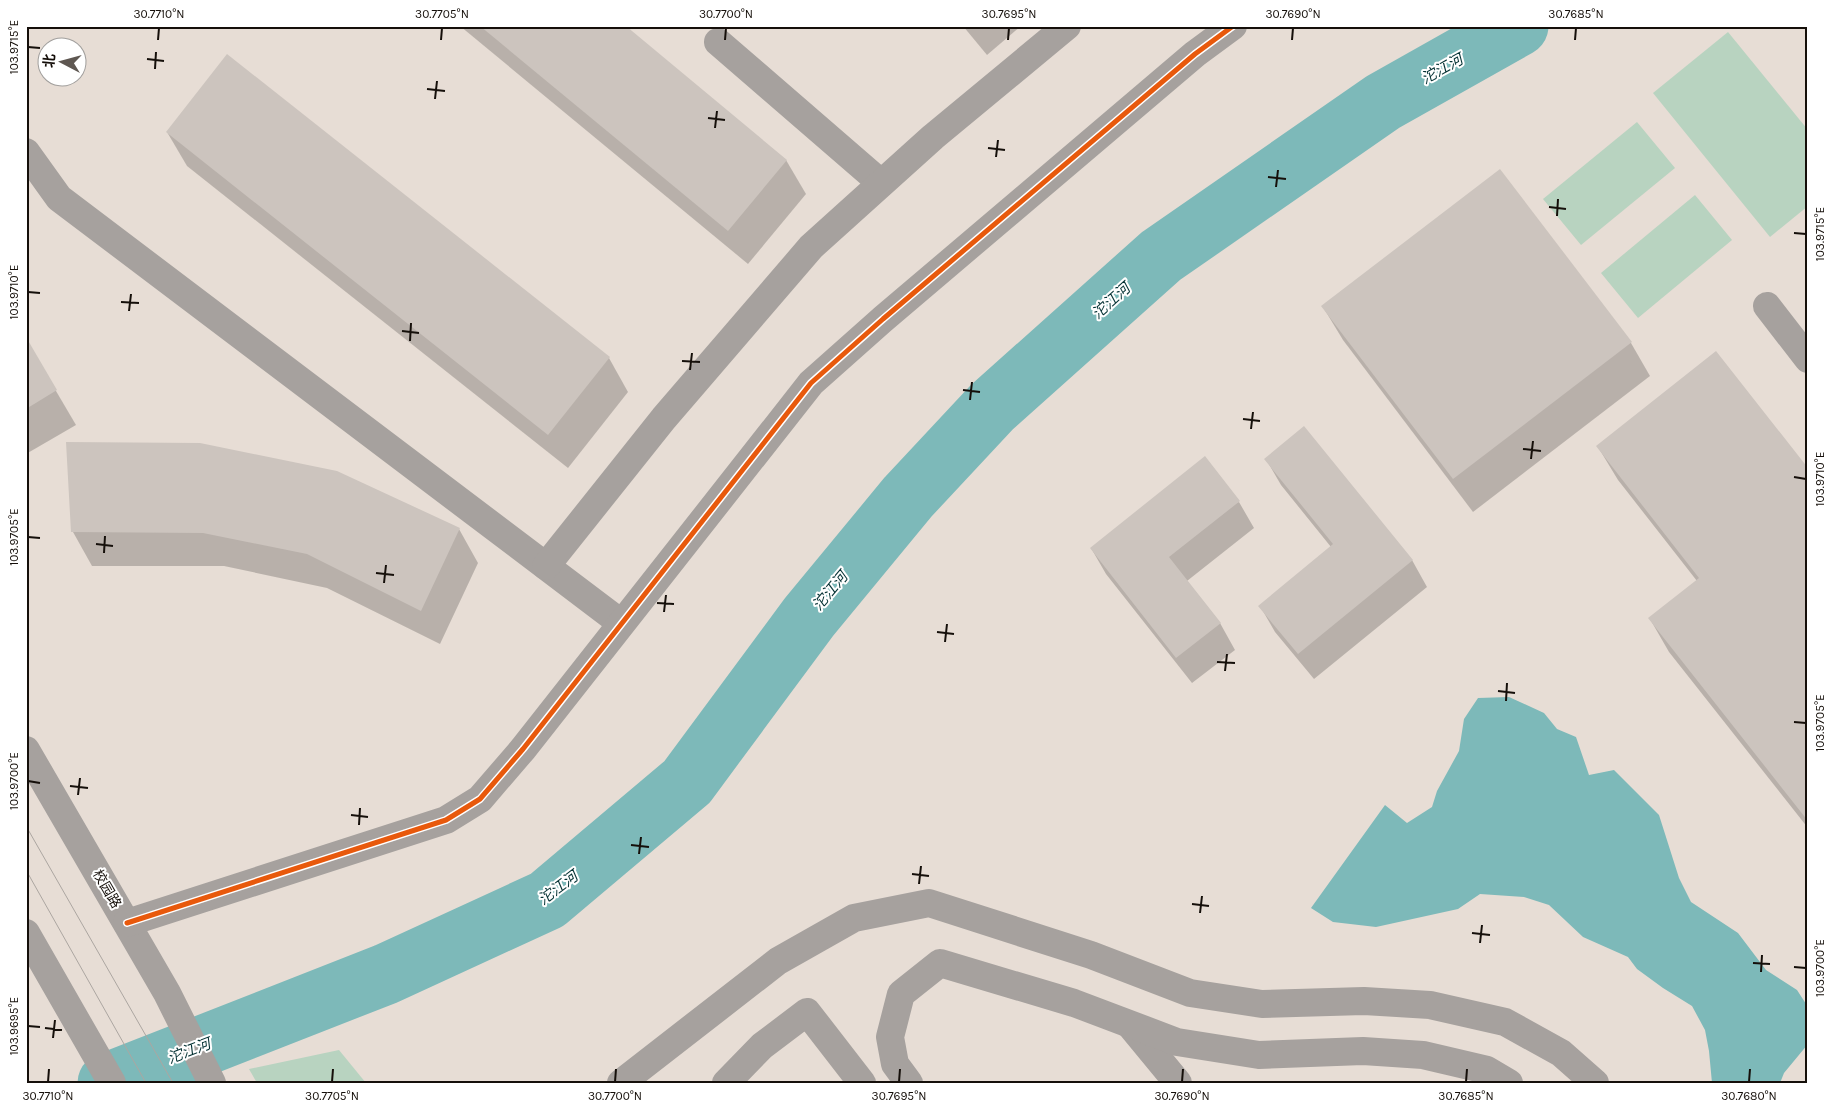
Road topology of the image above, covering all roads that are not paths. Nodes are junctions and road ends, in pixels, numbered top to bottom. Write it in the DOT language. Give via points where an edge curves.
graph roads {
  1 [pos="1067,26"];
  2 [pos="1233,26"];
  3 [pos="718,42"];
  4 [pos="26,152"];
  5 [pos="881,183"];
  6 [pos="1767,306"];
  7 [pos="1808,358"];
  8 [pos="546,566"];
  9 [pos="621,623"];
  10 [pos="26,750"];
  11 [pos="127,923"];
  12 [pos="26,933"];
  13 [pos="1129,1024"];
  14 [pos="112,1083"];
  15 [pos="212,1083"];
  16 [pos="621,1083"];
  17 [pos="726,1083"];
  18 [pos="862,1083"];
  19 [pos="910,1083"];
  20 [pos="1178,1083"];
  21 [pos="1510,1083"];
  22 [pos="1595,1083"];
  1 -- 5 [label="street"];
  2 -- 9 [label="street" via="1195,54 811,383"];
  3 -- 5 [label="street"];
  4 -- 8 [label="street" via="59,198"];
  5 -- 8 [label="street" via="811,247 664,418"];
  6 -- 7 [label="street"];
  8 -- 9 [label="street"];
  9 -- 11 [label="street" via="523,749 480,798 446,820"];
  10 -- 11 [label="street, 校园路"];
  11 -- 15 [label="street, 校园路" via="168,993"];
  12 -- 14 [label="street"];
  13 -- 19 [label="street" via="1074,1003 940,963 901,994 890,1038 895,1064"];
  13 -- 20 [label="street"];
  13 -- 21 [label="street" via="1177,1042 1259,1055 1363,1051 1422,1055 1487,1070"];
  16 -- 22 [label="street" via="778,961 854,918 929,903 1091,955 1190,993 1262,1004 1364,1001 1430,1005 1505,1022 1561,1053"];
  17 -- 18 [label="street" via="762,1046 807,1012"];
}
